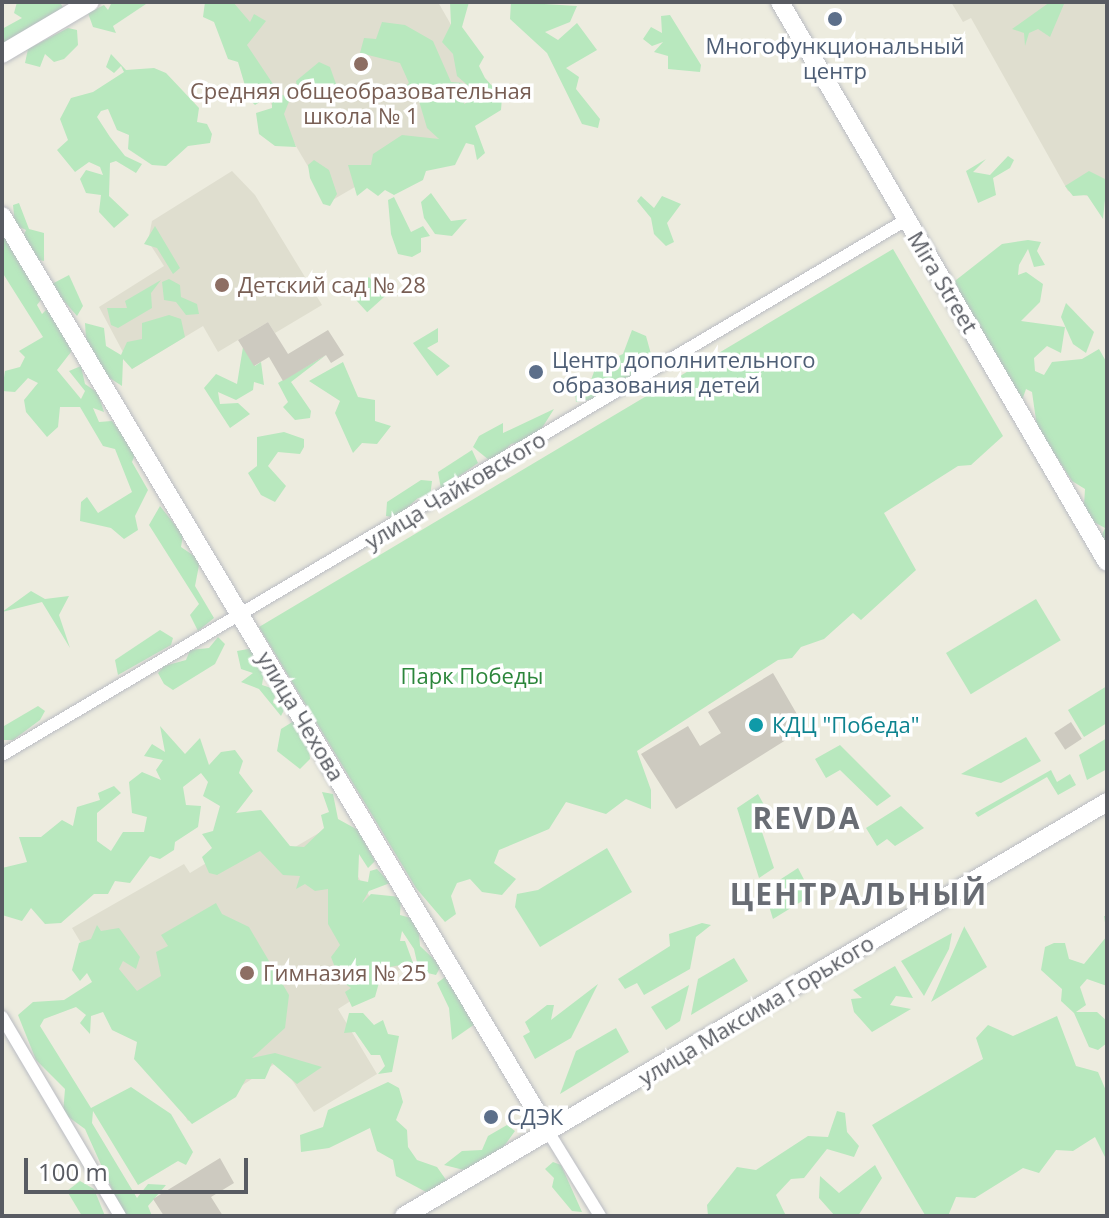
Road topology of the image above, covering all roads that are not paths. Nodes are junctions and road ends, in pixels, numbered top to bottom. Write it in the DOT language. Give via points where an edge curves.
graph roads {
  1 [pos="90,2"];
  2 [pos="780,2"];
  3 [pos="2,54"];
  4 [pos="2,216"];
  5 [pos="906,220"];
  6 [pos="1107,562"];
  7 [pos="243,617"];
  8 [pos="2,755"];
  9 [pos="1107,802"];
  10 [pos="2,1017"];
  11 [pos="549,1133"];
  12 [pos="120,1216"];
  13 [pos="404,1216"];
  14 [pos="600,1216"];
  1 -- 3 [label="main road"];
  2 -- 5 [label="main road, Mira Street"];
  4 -- 7 [label="main road, улица Чехова"];
  5 -- 6 [label="main road, Mira Street"];
  5 -- 7 [label="street, улица Чайковского"];
  7 -- 8 [label="street, улица Чайковского"];
  7 -- 11 [label="main road, улица Чехова"];
  9 -- 11 [label="main road, улица Максима Горького"];
  10 -- 12 [label="street"];
  11 -- 13 [label="main road, улица Максима Горького"];
  11 -- 14 [label="street, улица Чехова"];
}
